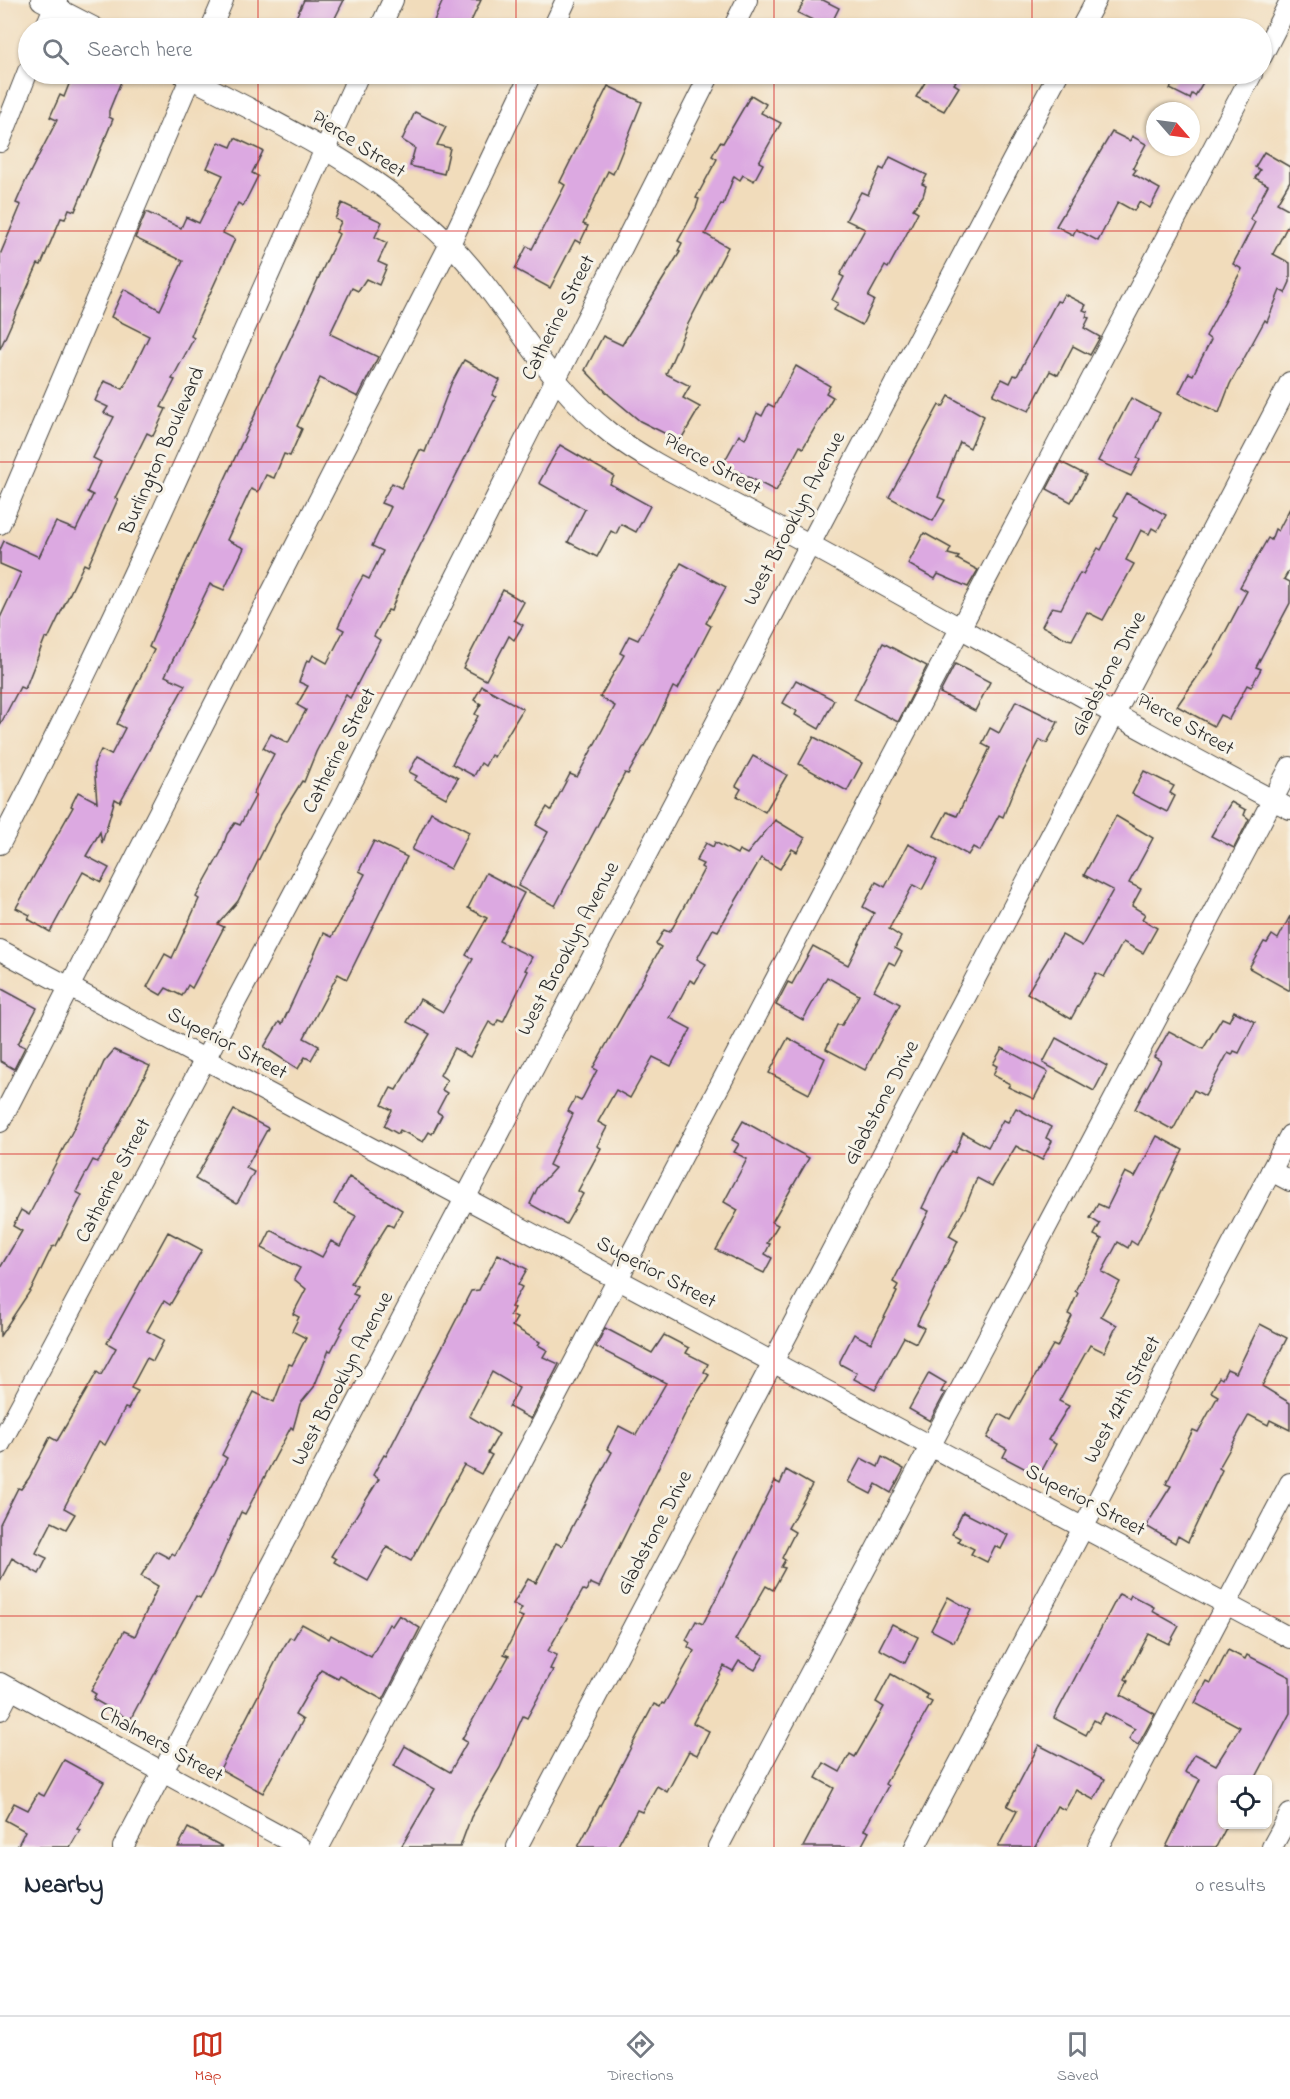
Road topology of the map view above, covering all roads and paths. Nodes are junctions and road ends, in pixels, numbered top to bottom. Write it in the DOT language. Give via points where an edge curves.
graph roads {
  1 [pos="223,0"];
  2 [pos="393,0"];
  3 [pos="566,0"];
  4 [pos="747,0"];
  5 [pos="1096,0"];
  6 [pos="51,2"];
  7 [pos="1290,2"];
  8 [pos="47,18"];
  9 [pos="78,18"];
  10 [pos="215,18"];
  11 [pos="385,18"];
  12 [pos="558,18"];
  13 [pos="738,18"];
  14 [pos="1086,18"];
  15 [pos="1272,37"];
  16 [pos="23,84"];
  17 [pos="184,84"];
  18 [pos="205,84"];
  19 [pos="354,84"];
  20 [pos="526,84"];
  21 [pos="705,84"];
  22 [pos="1053,84"];
  23 [pos="1247,84"];
  24 [pos="0,142"];
  25 [pos="325,148"];
  26 [pos="450,244"];
  27 [pos="554,381"];
  28 [pos="1290,382"];
  29 [pos="0,524"];
  30 [pos="809,544"];
  31 [pos="961,628"];
  32 [pos="1115,714"];
  33 [pos="1290,767"];
  34 [pos="1281,805"];
  35 [pos="0,844"];
  36 [pos="0,950"];
  37 [pos="69,987"];
  38 [pos="206,1059"];
  39 [pos="0,1122"];
  40 [pos="1290,1135"];
  41 [pos="1271,1171"];
  42 [pos="1290,1181"];
  43 [pos="464,1198"];
  44 [pos="616,1279"];
  45 [pos="773,1362"];
  46 [pos="0,1444"];
  47 [pos="929,1445"];
  48 [pos="1290,1484"];
  49 [pos="1083,1527"];
  50 [pos="1227,1604"];
  51 [pos="1290,1638"];
  52 [pos="5,1686"];
  53 [pos="0,1710"];
  54 [pos="163,1773"];
  55 [pos="1290,1814"];
  56 [pos="123,1847"];
  57 [pos="300,1847"];
  58 [pos="318,1847"];
  59 [pos="517,1847"];
  60 [pos="718,1847"];
  61 [pos="915,1847"];
  62 [pos="1098,1847"];
  63 [pos="1272,1847"];
  1 -- 10 [label="street"];
  2 -- 11 [label="street"];
  3 -- 12 [label="street"];
  4 -- 13 [label="street"];
  5 -- 14 [label="street"];
  6 -- 8 [label="street"];
  6 -- 9 [label="street"];
  7 -- 15 [label="street"];
  16 -- 24 [label="street"];
  17 -- 29 [label="street"];
  18 -- 25 [label="street, Pierce Street"];
  19 -- 25 [label="street, Burlington Boulevard"];
  20 -- 26 [label="street"];
  21 -- 27 [label="street, Catherine Street"];
  22 -- 30 [label="street, West Brooklyn Avenue"];
  23 -- 31 [label="street"];
  25 -- 26 [label="street, Pierce Street" via="388,192"];
  25 -- 35 [label="street, Burlington Boulevard" via="118,609"];
  26 -- 27 [label="street, Pierce Street" via="476,273"];
  26 -- 37 [label="street"];
  27 -- 30 [label="street, Pierce Street" via="613,436"];
  27 -- 38 [label="street, Catherine Street" via="345,795"];
  28 -- 32 [label="street, Gladstone Drive"];
  30 -- 31 [label="street, Pierce Street"];
  30 -- 43 [label="street, West Brooklyn Avenue"];
  31 -- 32 [label="street, Pierce Street"];
  31 -- 44 [label="street"];
  32 -- 34 [label="street, Pierce Street"];
  32 -- 45 [label="street, Gladstone Drive"];
  33 -- 34 [label="street"];
  34 -- 47 [label="street"];
  36 -- 37 [label="street, Superior Street"];
  37 -- 38 [label="street, Superior Street"];
  37 -- 39 [label="street"];
  38 -- 43 [label="street, Superior Street"];
  38 -- 46 [label="street, Catherine Street"];
  40 -- 41 [label="street, West 12th Street"];
  41 -- 42 [label="street"];
  41 -- 49 [label="street, West 12th Street"];
  43 -- 44 [label="street, Superior Street"];
  43 -- 54 [label="street, West Brooklyn Avenue"];
  44 -- 45 [label="street, Superior Street"];
  44 -- 58 [label="street"];
  45 -- 47 [label="street, Superior Street"];
  45 -- 59 [label="street, Gladstone Drive"];
  47 -- 49 [label="street, Superior Street"];
  47 -- 60 [label="street"];
  48 -- 50 [label="street"];
  49 -- 50 [label="street, Superior Street"];
  49 -- 61 [label="street, West 12th Street"];
  50 -- 51 [label="street, Superior Street"];
  50 -- 62 [label="street"];
  52 -- 53 [label="street"];
  52 -- 54 [label="street, Chalmers Street"];
  54 -- 56 [label="street, West Brooklyn Avenue"];
  54 -- 57 [label="street, Chalmers Street"];
  55 -- 63 [label="street"];
}
